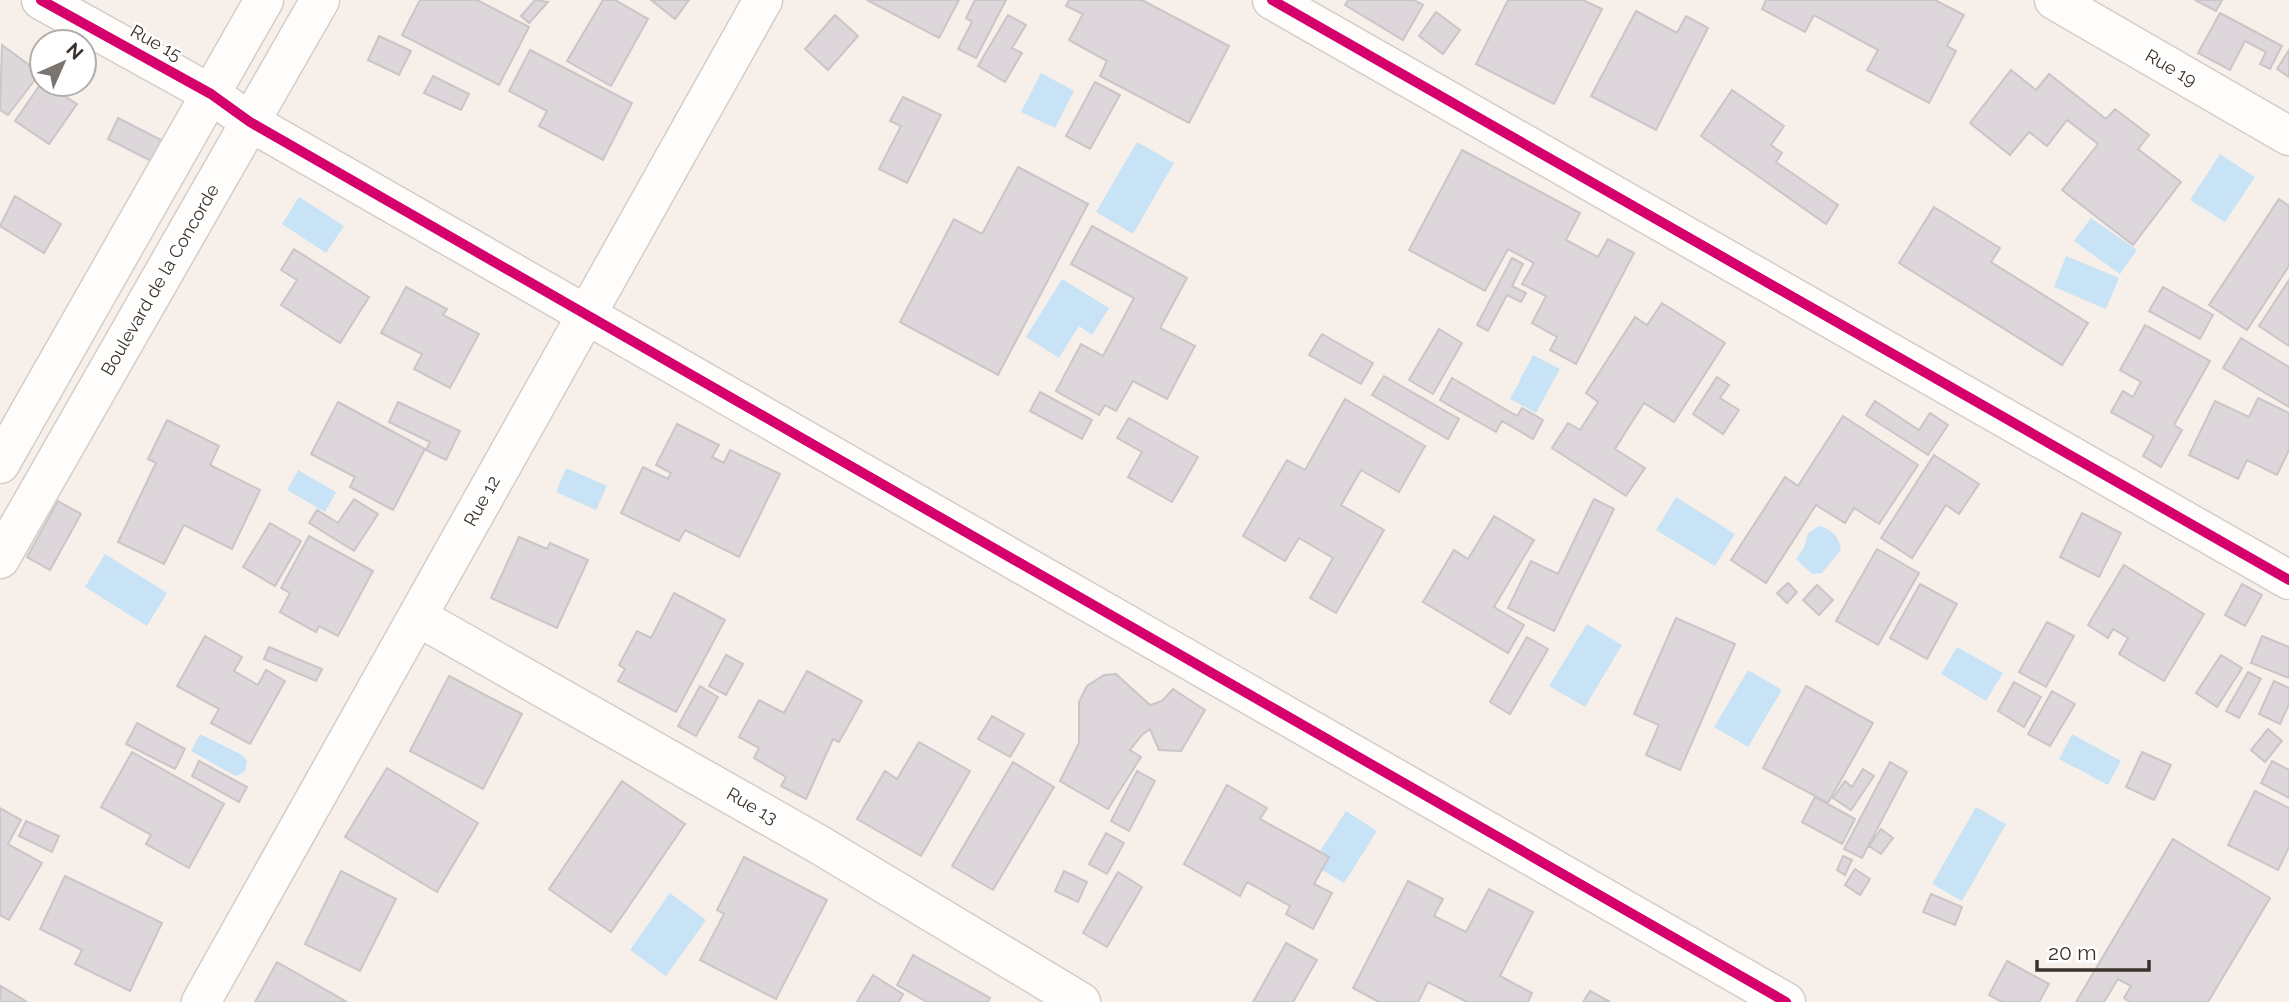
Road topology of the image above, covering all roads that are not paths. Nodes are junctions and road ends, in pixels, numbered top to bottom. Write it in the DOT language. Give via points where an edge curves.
graph roads {
  1 [pos="41,0"];
  2 [pos="264,0"];
  3 [pos="320,0"];
  4 [pos="764,0"];
  5 [pos="1272,0"];
  6 [pos="2054,0"];
  7 [pos="211,94"];
  8 [pos="250,122"];
  9 [pos="2289,136"];
  10 [pos="585,313"];
  11 [pos="0,464"];
  12 [pos="0,559"];
  13 [pos="2289,580"];
  14 [pos="418,617"];
  15 [pos="201,1002"];
  16 [pos="1081,1002"];
  17 [pos="1786,1002"];
  1 -- 7 [label="street, Rue 15"];
  2 -- 7 [label="street"];
  3 -- 8 [label="street, Boulevard de la Concorde"];
  4 -- 10 [label="street, Rue 12"];
  5 -- 13 [label="street"];
  6 -- 9 [label="street, Rue 19"];
  7 -- 8 [label="street, Rue 15"];
  7 -- 11 [label="street"];
  8 -- 10 [label="street, Rue 15"];
  8 -- 12 [label="street, Boulevard de la Concorde"];
  10 -- 14 [label="street, Rue 12"];
  10 -- 17 [label="street, Rue 15"];
  14 -- 15 [label="street, Rue 12"];
  14 -- 16 [label="street, Rue 13" via="818,844"];
}
